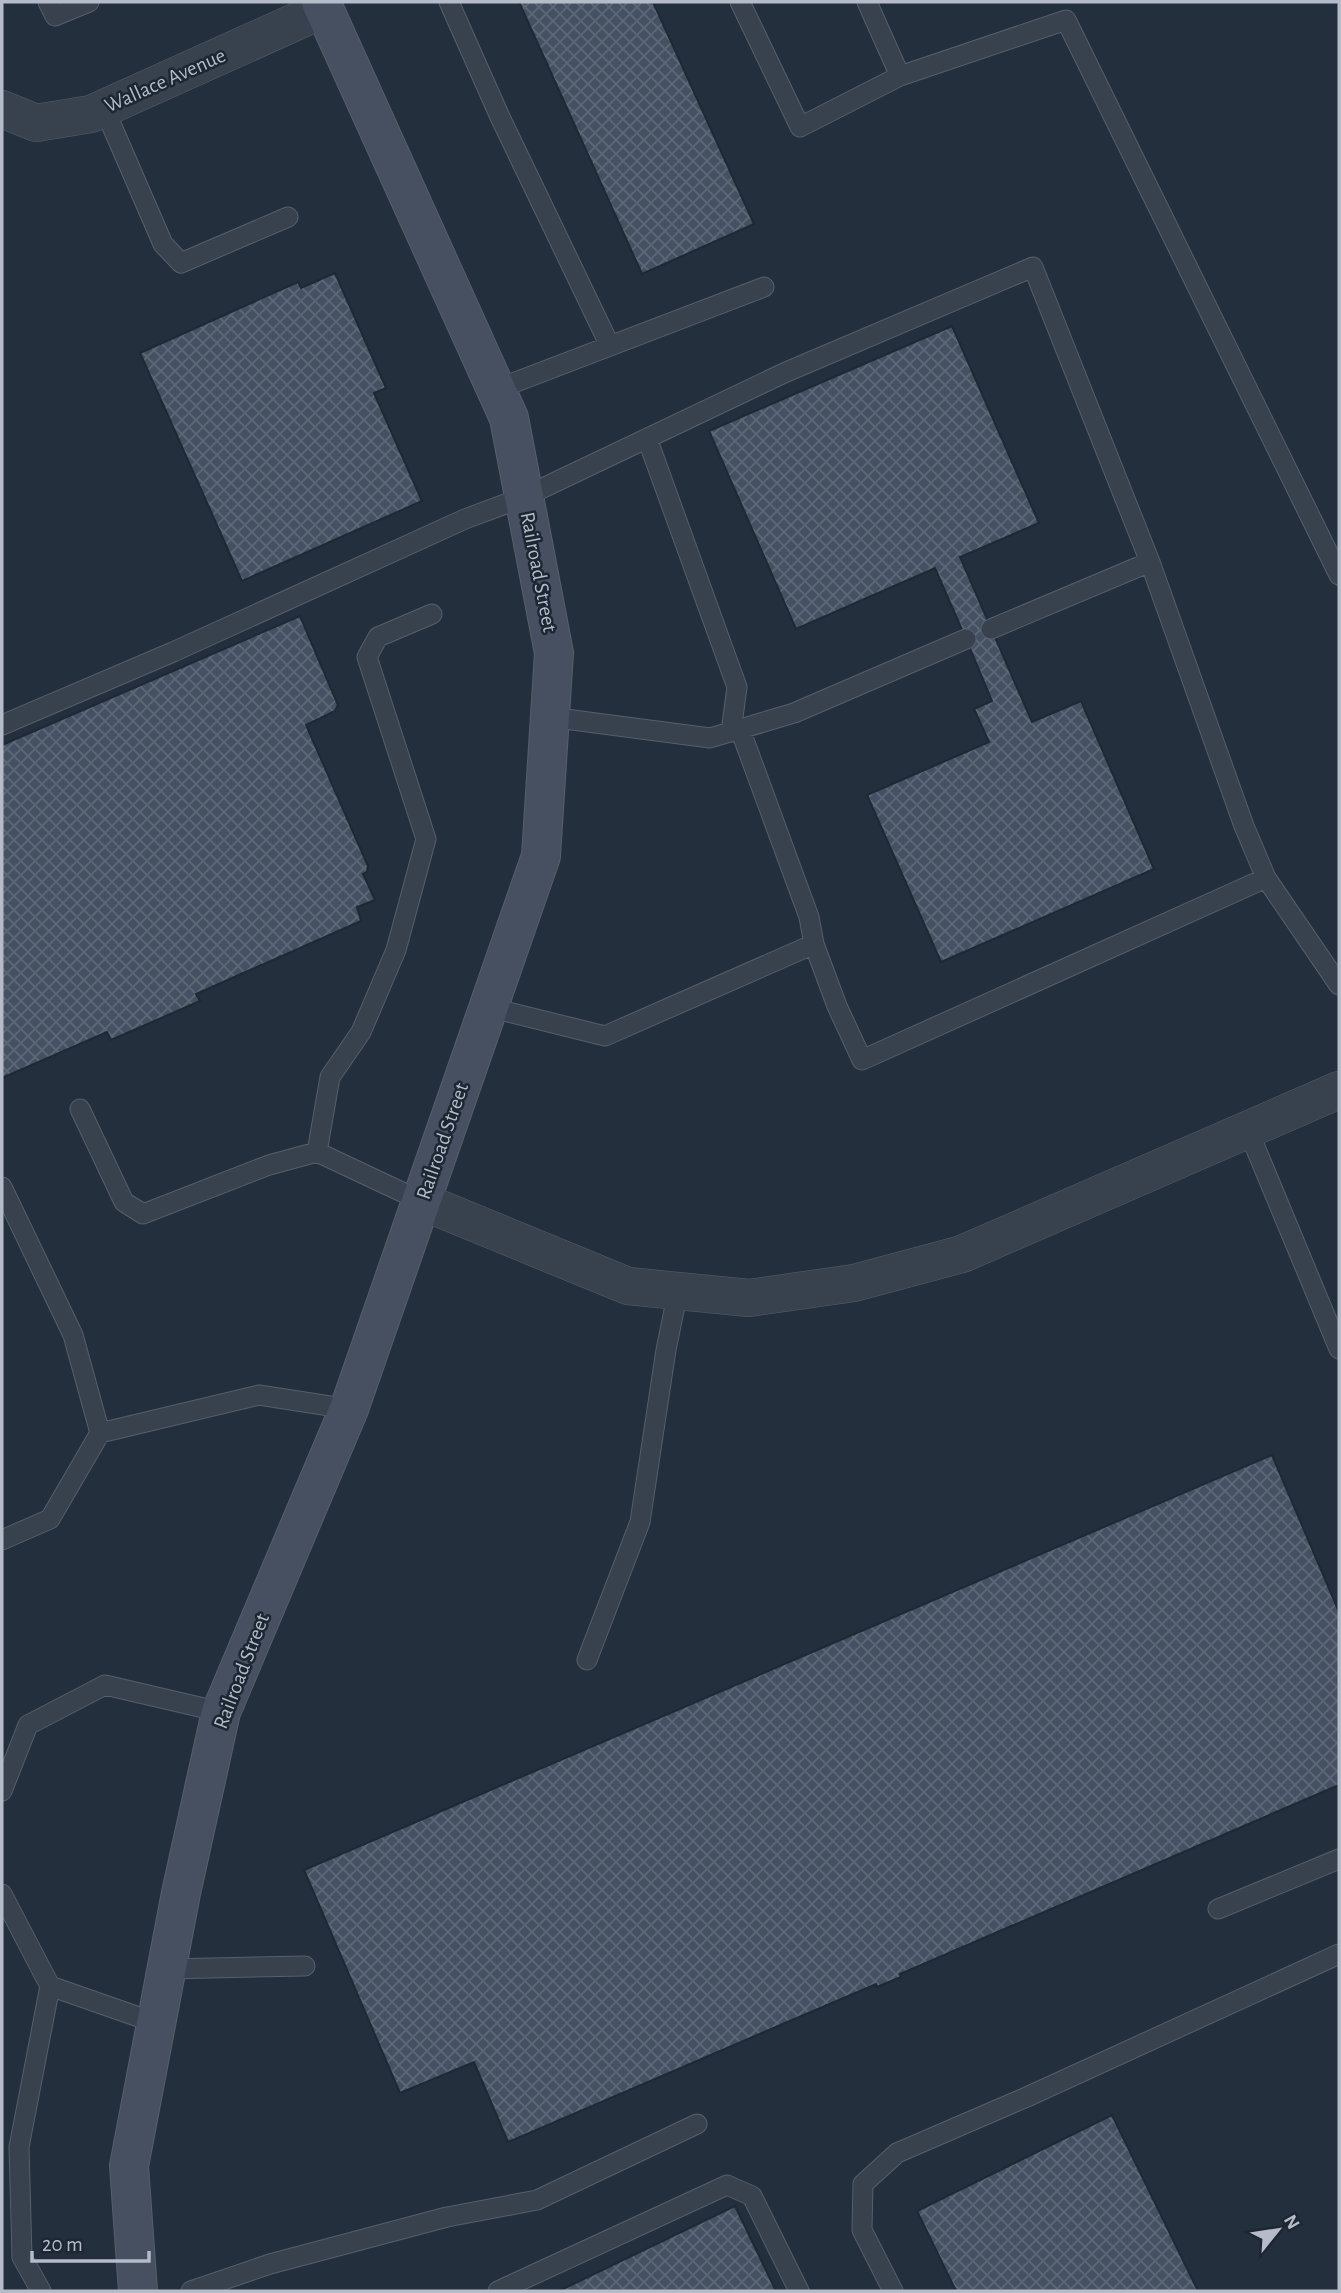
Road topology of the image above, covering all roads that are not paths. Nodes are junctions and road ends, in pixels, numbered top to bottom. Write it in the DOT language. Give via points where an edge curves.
graph roads {
  1 [pos="48,2"];
  2 [pos="89,2"];
  3 [pos="449,2"];
  4 [pos="740,2"];
  5 [pos="867,2"];
  6 [pos="328,4"];
  7 [pos="900,76"];
  8 [pos="104,107"];
  9 [pos="2,109"];
  10 [pos="288,217"];
  11 [pos="764,287"];
  12 [pos="610,346"];
  13 [pos="495,390"];
  14 [pos="647,438"];
  15 [pos="524,497"];
  16 [pos="1150,562"];
  17 [pos="1339,575"];
  18 [pos="432,614"];
  19 [pos="991,629"];
  20 [pos="966,639"];
  21 [pos="550,717"];
  22 [pos="2,724"];
  23 [pos="735,731"];
  24 [pos="1266,878"];
  25 [pos="814,944"];
  26 [pos="1339,985"];
  27 [pos="488,1007"];
  28 [pos="1339,1090"];
  29 [pos="80,1109"];
  30 [pos="1248,1130"];
  31 [pos="317,1152"];
  32 [pos="2,1187"];
  33 [pos="421,1201"];
  34 [pos="678,1291"];
  35 [pos="1339,1349"];
  36 [pos="349,1409"];
  37 [pos="100,1433"];
  38 [pos="2,1540"];
  39 [pos="587,1660"];
  40 [pos="221,1712"];
  41 [pos="2,1791"];
  42 [pos="1339,1859"];
  43 [pos="2,1894"];
  44 [pos="1218,1909"];
  45 [pos="1339,1954"];
  46 [pos="305,1966"];
  47 [pos="166,1969"];
  48 [pos="50,1986"];
  49 [pos="156,2023"];
  50 [pos="697,2123"];
  51 [pos="41,2291"];
  52 [pos="138,2291"];
  53 [pos="191,2291"];
  54 [pos="498,2291"];
  55 [pos="799,2291"];
  56 [pos="893,2291"];
  1 -- 2 [label="lane" via="55,16"];
  3 -- 12 [label="lane"];
  4 -- 7 [label="lane" via="800,127"];
  5 -- 7 [label="lane"];
  6 -- 8 [label="street, Wallace Avenue"];
  6 -- 13 [label="street, Railroad Street"];
  7 -- 17 [label="lane" via="1066,20"];
  8 -- 9 [label="street, Wallace Avenue" via="91,114 36,123"];
  8 -- 10 [label="lane" via="163,244 181,262"];
  11 -- 12 [label="lane"];
  12 -- 13 [label="lane"];
  13 -- 15 [label="street, Railroad Street" via="509,418"];
  14 -- 15 [label="lane"];
  14 -- 16 [label="lane" via="784,373 1033,268"];
  14 -- 23 [label="lane" via="737,687"];
  15 -- 21 [label="street, Railroad Street" via="554,653"];
  15 -- 22 [label="lane"];
  16 -- 19 [label="lane"];
  16 -- 24 [label="lane"];
  18 -- 31 [label="lane" via="379,637 367,657 426,839 396,950 361,1032 330,1077"];
  20 -- 23 [label="lane" via="794,713"];
  21 -- 23 [label="lane" via="710,738"];
  21 -- 27 [label="street, Railroad Street" via="541,856"];
  23 -- 25 [label="lane" via="809,917"];
  24 -- 25 [label="lane" via="862,1060"];
  24 -- 26 [label="lane"];
  25 -- 27 [label="lane" via="605,1037"];
  27 -- 33 [label="street, Railroad Street"];
  28 -- 30 [label="street"];
  29 -- 31 [label="lane" via="124,1202 144,1213 269,1165"];
  30 -- 34 [label="street" via="962,1254 854,1283 750,1298"];
  30 -- 35 [label="lane"];
  31 -- 33 [label="lane"];
  32 -- 37 [label="lane" via="73,1335"];
  33 -- 34 [label="street" via="628,1286"];
  33 -- 36 [label="street, Railroad Street"];
  34 -- 39 [label="lane" via="640,1522"];
  36 -- 37 [label="lane" via="259,1395"];
  36 -- 40 [label="street, Railroad Street"];
  37 -- 38 [label="lane" via="50,1519"];
  40 -- 41 [label="lane" via="105,1685 28,1725"];
  40 -- 47 [label="street, Railroad Street"];
  42 -- 44 [label="lane"];
  43 -- 48 [label="lane"];
  45 -- 56 [label="lane" via="897,2152 863,2183 862,2230"];
  46 -- 47 [label="lane"];
  47 -- 49 [label="street, Railroad Street"];
  48 -- 49 [label="lane"];
  48 -- 51 [label="lane" via="19,2147 22,2257"];
  49 -- 52 [label="street, Railroad Street" via="129,2166"];
  50 -- 53 [label="lane" via="537,2200 435,2220 270,2264"];
  54 -- 55 [label="lane" via="727,2185 752,2196"];
}
